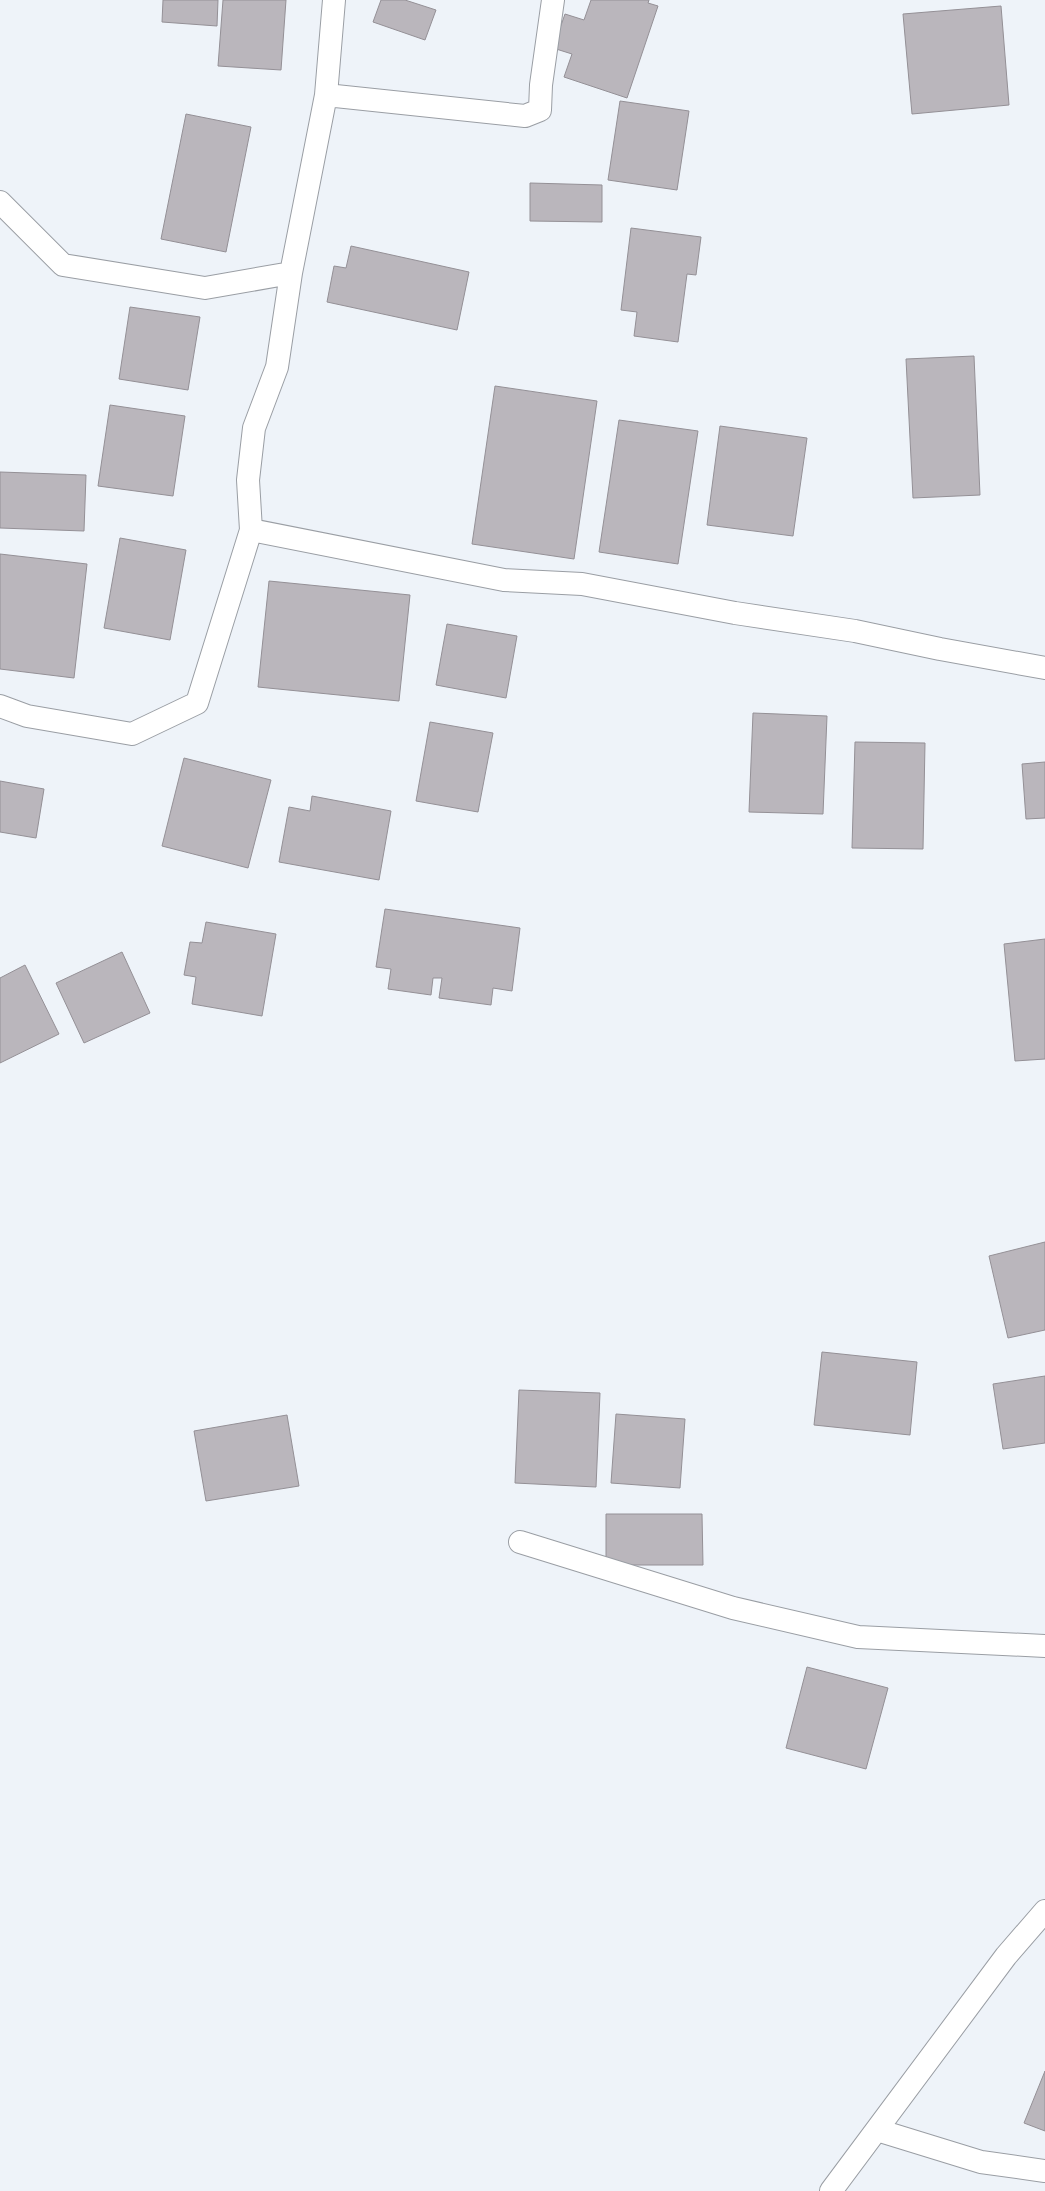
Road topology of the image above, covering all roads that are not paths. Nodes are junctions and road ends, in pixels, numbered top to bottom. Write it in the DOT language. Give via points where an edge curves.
graph roads {
  1 [pos="334,0"];
  2 [pos="554,0"];
  3 [pos="326,95"];
  4 [pos="0,202"];
  5 [pos="290,274"];
  6 [pos="250,530"];
  7 [pos="1045,668"];
  8 [pos="0,706"];
  9 [pos="520,1542"];
  10 [pos="1045,1646"];
  11 [pos="1045,1911"];
  12 [pos="877,2130"];
  13 [pos="1045,2171"];
  14 [pos="831,2191"];
  1 -- 3 [label="street"];
  2 -- 3 [label="street" via="541,85 540,110 526,116"];
  3 -- 5 [label="street"];
  4 -- 5 [label="street" via="63,265 205,288"];
  5 -- 6 [label="street" via="277,367 254,428 248,480"];
  6 -- 7 [label="street" via="504,580 582,584 735,613 855,631"];
  6 -- 8 [label="street" via="197,703 132,734 27,716"];
  9 -- 10 [label="street" via="733,1608 858,1637"];
  11 -- 12 [label="street" via="1006,1956"];
  12 -- 13 [label="street" via="981,2162"];
  12 -- 14 [label="street"];
}
